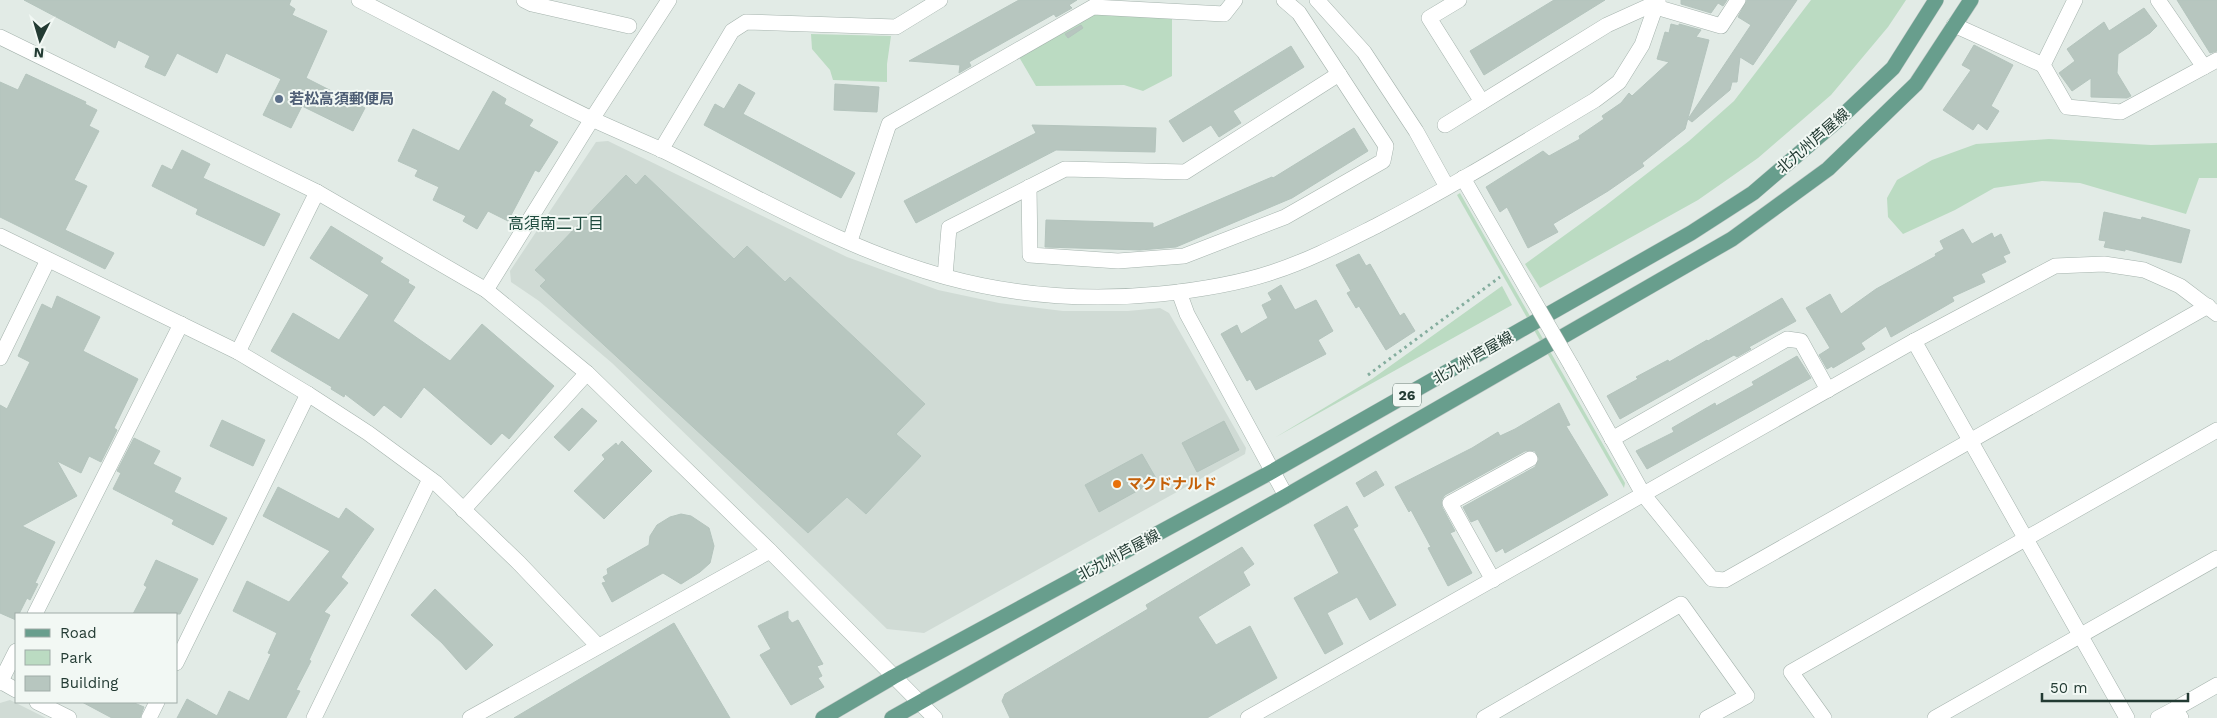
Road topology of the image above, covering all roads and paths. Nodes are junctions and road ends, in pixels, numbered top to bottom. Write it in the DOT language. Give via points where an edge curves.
graph roads {
  1 [pos="358,0"];
  2 [pos="524,0"];
  3 [pos="669,0"];
  4 [pos="940,0"];
  5 [pos="1235,0"];
  6 [pos="1284,0"];
  7 [pos="1317,0"];
  8 [pos="1459,0"];
  9 [pos="1738,0"];
  10 [pos="1936,0"];
  11 [pos="1971,0"];
  12 [pos="2075,0"];
  13 [pos="2158,0"];
  14 [pos="1658,3"];
  15 [pos="629,26"];
  16 [pos="1954,26"];
  17 [pos="0,37"];
  18 [pos="2210,63"];
  19 [pos="2043,65"];
  20 [pos="1339,74"];
  21 [pos="1482,102"];
  22 [pos="592,119"];
  23 [pos="1445,125"];
  24 [pos="661,150"];
  25 [pos="1463,178"];
  26 [pos="1028,187"];
  27 [pos="1447,187"];
  28 [pos="317,192"];
  29 [pos="0,236"];
  30 [pos="850,242"];
  31 [pos="48,260"];
  32 [pos="944,276"];
  33 [pos="1500,277"];
  34 [pos="486,290"];
  35 [pos="1179,292"];
  36 [pos="2212,310"];
  37 [pos="181,324"];
  38 [pos="1914,341"];
  39 [pos="238,352"];
  40 [pos="0,358"];
  41 [pos="587,373"];
  42 [pos="1368,375"];
  43 [pos="1828,390"];
  44 [pos="308,394"];
  45 [pos="2217,430"];
  46 [pos="1612,439"];
  47 [pos="1970,441"];
  48 [pos="1530,459"];
  49 [pos="1273,472"];
  50 [pos="430,479"];
  51 [pos="1643,494"];
  52 [pos="1286,496"];
  53 [pos="463,510"];
  54 [pos="2026,540"];
  55 [pos="770,551"];
  56 [pos="2217,558"];
  57 [pos="1493,580"];
  58 [pos="36,613"];
  59 [pos="2081,636"];
  60 [pos="598,646"];
  61 [pos="15,653"];
  62 [pos="178,659"];
  63 [pos="894,677"];
  64 [pos="0,682"];
  65 [pos="2217,685"];
  66 [pos="15,690"];
  67 [pos="919,702"];
  68 [pos="39,703"];
  69 [pos="156,703"];
  70 [pos="2178,713"];
  71 [pos="70,718"];
  72 [pos="149,718"];
  73 [pos="314,718"];
  74 [pos="470,718"];
  75 [pos="823,718"];
  76 [pos="892,718"];
  77 [pos="935,718"];
  78 [pos="1248,718"];
  79 [pos="1484,718"];
  80 [pos="1707,718"];
  81 [pos="1824,718"];
  82 [pos="1935,718"];
  83 [pos="2127,718"];
  84 [pos="2158,718"];
  1 -- 22 [label="street"];
  2 -- 15 [label="street"];
  3 -- 22 [label="street"];
  4 -- 24 [label="street" via="896,27 746,22 732,31"];
  5 -- 30 [label="street" via="1224,14 1093,7 889,124"];
  6 -- 20 [label="street" via="1299,13"];
  7 -- 27 [label="street" via="1364,52 1416,131"];
  8 -- 21 [label="street" via="1429,18"];
  9 -- 14 [label="street" via="1721,26"];
  10 -- 49 [label="main road, 北九州芦屋線 / 26" via="1893,68 1753,193 1691,233"];
  11 -- 16 [label="main road, 北九州芦屋線 / 26"];
  12 -- 19 [label="street"];
  13 -- 18 [label="street"];
  14 -- 21 [label="street" via="1607,25"];
  14 -- 25 [label="street" via="1642,45 1619,82 1595,100"];
  16 -- 19 [label="street"];
  16 -- 52 [label="main road, 北九州芦屋線 / 26" via="1916,84 1828,169 1732,239"];
  17 -- 28 [label="street"];
  18 -- 19 [label="street" via="2121,112 2067,107"];
  20 -- 26 [label="street" via="1185,172 1065,169"];
  20 -- 26 [label="street" via="1386,146 1383,161 1285,217 1184,256 1118,261 1030,255"];
  21 -- 23 [label="street"];
  22 -- 24 [label="street"];
  22 -- 34 [label="street"];
  24 -- 30 [label="street"];
  25 -- 27 [label="street"];
  25 -- 46 [label="street, bridge"];
  26 -- 32 [label="street" via="949,228"];
  27 -- 35 [label="street" via="1320,255 1270,273"];
  28 -- 34 [label="street"];
  28 -- 39 [label="street"];
  29 -- 31 [label="street"];
  30 -- 32 [label="street"];
  31 -- 37 [label="street"];
  31 -- 40 [label="street"];
  32 -- 35 [label="street" via="1001,290 1059,296 1122,298"];
  33 -- 42 [label="path"];
  34 -- 41 [label="street"];
  35 -- 49 [label="street" via="1187,314"];
  36 -- 38 [label="street" via="2180,286 2144,270 2104,264 2055,266"];
  36 -- 47 [label="street"];
  37 -- 39 [label="street"];
  37 -- 58 [label="street"];
  38 -- 43 [label="street"];
  38 -- 47 [label="street"];
  39 -- 44 [label="street"];
  41 -- 53 [label="street"];
  41 -- 55 [label="street"];
  43 -- 46 [label="street" via="1801,341 1788,340"];
  43 -- 51 [label="street"];
  44 -- 50 [label="street"];
  44 -- 62 [label="street"];
  45 -- 54 [label="street"];
  46 -- 51 [label="street"];
  47 -- 51 [label="street" via="1725,580 1712,580"];
  47 -- 54 [label="street"];
  48 -- 57 [label="street" via="1450,503"];
  49 -- 52 [label="street"];
  49 -- 63 [label="main road, 北九州芦屋線 / 26"];
  50 -- 53 [label="street"];
  50 -- 73 [label="street"];
  51 -- 57 [label="street"];
  52 -- 67 [label="main road, 北九州芦屋線 / 26"];
  53 -- 60 [label="street"];
  54 -- 59 [label="street"];
  54 -- 81 [label="street" via="1791,672"];
  55 -- 60 [label="street"];
  55 -- 63 [label="street"];
  56 -- 59 [label="street"];
  57 -- 78 [label="street"];
  59 -- 82 [label="street"];
  59 -- 83 [label="street"];
  60 -- 74 [label="street"];
  61 -- 64 [label="street"];
  63 -- 67 [label="street"];
  63 -- 75 [label="main road, 北九州芦屋線 / 26"];
  64 -- 66 [label="street"];
  65 -- 70 [label="street"];
  67 -- 76 [label="main road, 北九州芦屋線 / 26"];
  67 -- 77 [label="street"];
  68 -- 71 [label="street"];
  69 -- 72 [label="street"];
  70 -- 84 [label="street"];
  79 -- 80 [label="street" via="1681,604 1746,696"];
}
